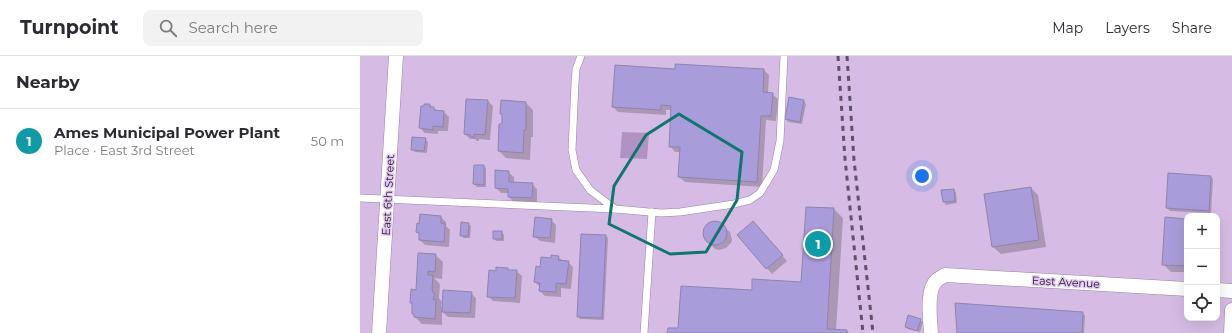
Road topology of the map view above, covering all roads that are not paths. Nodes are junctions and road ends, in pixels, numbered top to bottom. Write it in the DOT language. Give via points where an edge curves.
graph roads {
  1 [pos="396,56"];
  2 [pos="581,56"];
  3 [pos="784,56"];
  4 [pos="360,198"];
  5 [pos="387,199"];
  6 [pos="615,209"];
  7 [pos="652,212"];
  8 [pos="1184,289"];
  9 [pos="1220,290"];
  10 [pos="1232,291"];
  11 [pos="1232,310"];
  12 [pos="379,333"];
  13 [pos="644,333"];
  14 [pos="931,333"];
  15 [pos="1231,333"];
  1 -- 5 [label="street, East 6th Street"];
  2 -- 6 [label="lane" via="576,69 572,150 576,170 590,190"];
  3 -- 7 [label="lane" via="780,141 774,170 760,193 750,200 734,204 680,212"];
  4 -- 5 [label="lane"];
  5 -- 6 [label="lane"];
  5 -- 12 [label="street, East 6th Street"];
  6 -- 7 [label="lane"];
  7 -- 13 [label="lane"];
  8 -- 14 [label="street, East Avenue" via="945,275 937,279 932,286"];
  9 -- 10 [label="street"];
  11 -- 15 [label="street"];
}
